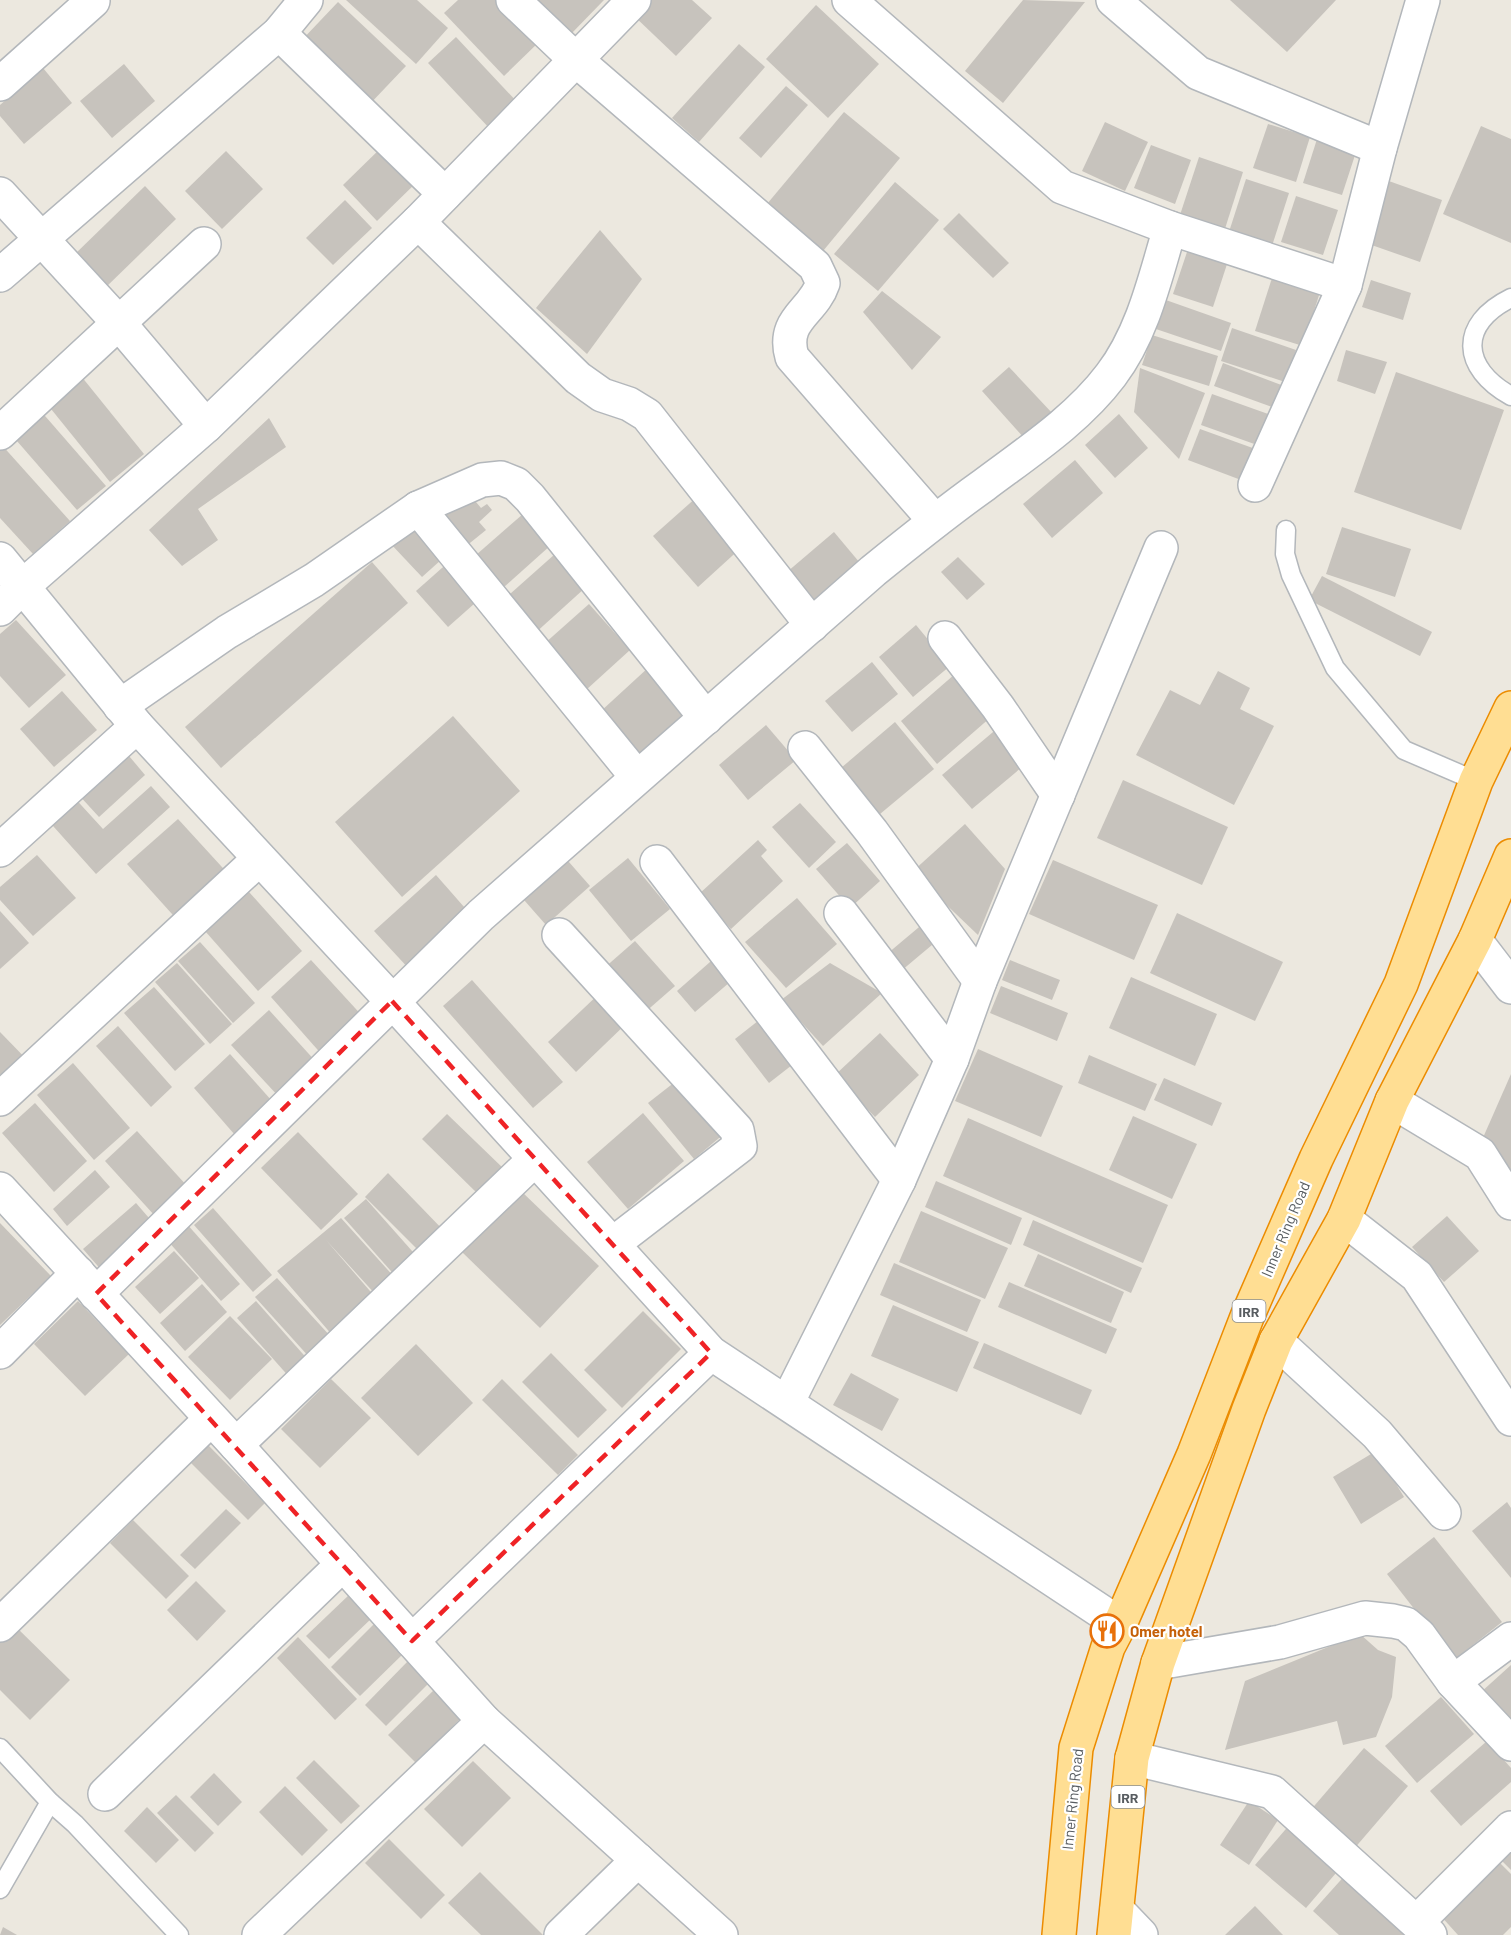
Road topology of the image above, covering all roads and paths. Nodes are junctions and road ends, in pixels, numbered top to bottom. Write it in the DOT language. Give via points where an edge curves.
graph roads {
  1 [pos="306,0"];
  2 [pos="513,0"];
  3 [pos="634,0"];
  4 [pos="849,0"];
  5 [pos="1113,0"];
  6 [pos="1423,0"];
  7 [pos="93,1"];
  8 [pos="279,33"];
  9 [pos="575,59"];
  10 [pos="0,84"];
  11 [pos="1380,148"];
  12 [pos="0,194"];
  13 [pos="446,194"];
  14 [pos="418,222"];
  15 [pos="1170,228"];
  16 [pos="42,240"];
  17 [pos="204,244"];
  18 [pos="0,275"];
  19 [pos="1345,285"];
  20 [pos="1511,298"];
  21 [pos="118,322"];
  22 [pos="1511,396"];
  23 [pos="206,426"];
  24 [pos="0,433"];
  25 [pos="1255,485"];
  26 [pos="418,508"];
  27 [pos="935,521"];
  28 [pos="1286,530"];
  29 [pos="1161,548"];
  30 [pos="0,559"];
  31 [pos="22,586"];
  32 [pos="0,609"];
  33 [pos="812,625"];
  34 [pos="945,638"];
  35 [pos="1511,708"];
  36 [pos="128,716"];
  37 [pos="706,718"];
  38 [pos="805,748"];
  39 [pos="638,777"];
  40 [pos="1476,781"];
  41 [pos="1058,795"];
  42 [pos="0,850"];
  43 [pos="1511,856"];
  44 [pos="259,859"];
  45 [pos="657,862"];
  46 [pos="841,913"];
  47 [pos="559,934"];
  48 [pos="1475,940"];
  49 [pos="980,981"];
  50 [pos="1511,987"];
  51 [pos="392,1001"];
  52 [pos="952,1059"];
  53 [pos="0,1099"];
  54 [pos="1392,1101"];
  55 [pos="534,1160"];
  56 [pos="899,1180"];
  57 [pos="0,1189"];
  58 [pos="1511,1203"];
  59 [pos="1344,1219"];
  60 [pos="614,1243"];
  61 [pos="87,1283"];
  62 [pos="1276,1341"];
  63 [pos="0,1352"];
  64 [pos="711,1353"];
  65 [pos="788,1401"];
  66 [pos="211,1419"];
  67 [pos="1511,1419"];
  68 [pos="236,1445"];
  69 [pos="1444,1513"];
  70 [pos="343,1564"];
  71 [pos="0,1624"];
  72 [pos="1120,1624"];
  73 [pos="1511,1639"];
  74 [pos="412,1641"];
  75 [pos="1158,1663"];
  76 [pos="1453,1682"];
  77 [pos="484,1721"];
  78 [pos="1511,1744"];
  79 [pos="0,1748"];
  80 [pos="1132,1758"];
  81 [pos="105,1794"];
  82 [pos="50,1802"];
  83 [pos="1511,1828"];
  84 [pos="638,1860"];
  85 [pos="0,1889"];
  86 [pos="1115,1923"];
  87 [pos="1424,1928"];
  88 [pos="179,1935"];
  89 [pos="260,1935"];
  90 [pos="561,1935"];
  91 [pos="721,1935"];
  92 [pos="1059,1935"];
  93 [pos="1141,1935"];
  1 -- 8 [label="street"];
  2 -- 9 [label="street"];
  3 -- 9 [label="street"];
  4 -- 15 [label="street" via="1062,187"];
  5 -- 11 [label="street" via="1198,73"];
  6 -- 11 [label="street"];
  7 -- 10 [label="street"];
  8 -- 13 [label="street"];
  8 -- 16 [label="street"];
  9 -- 13 [label="street"];
  9 -- 27 [label="street" via="815,266 823,283 820,293 792,327 792,357"];
  11 -- 19 [label="street"];
  12 -- 16 [label="street"];
  13 -- 14 [label="street"];
  14 -- 23 [label="street"];
  14 -- 33 [label="street" via="578,378 653,421"];
  15 -- 19 [label="street"];
  15 -- 27 [label="street" via="1144,310 1130,345 1112,374 1092,398 1039,444"];
  16 -- 18 [label="street"];
  16 -- 21 [label="street"];
  17 -- 21 [label="street"];
  19 -- 25 [label="street"];
  20 -- 22 [label="lane" via="1491,308 1474,332 1474,361 1492,385"];
  21 -- 23 [label="street"];
  21 -- 24 [label="street"];
  23 -- 31 [label="street"];
  26 -- 36 [label="street" via="314,580 227,632"];
  26 -- 37 [label="street" via="482,480 501,478 516,484"];
  26 -- 39 [label="street"];
  27 -- 33 [label="street"];
  28 -- 40 [label="lane" via="1285,554 1291,575 1335,668 1404,750"];
  29 -- 41 [label="street"];
  30 -- 31 [label="street"];
  31 -- 32 [label="street"];
  31 -- 36 [label="street"];
  33 -- 37 [label="street"];
  34 -- 41 [label="street"];
  35 -- 40 [label="highway, Inner Ring Road / IRR"];
  36 -- 42 [label="street"];
  36 -- 44 [label="street"];
  37 -- 39 [label="street"];
  38 -- 49 [label="street" via="872,832"];
  39 -- 51 [label="street" via="481,915"];
  40 -- 72 [label="highway, Inner Ring Road / IRR" via="1401,984 1316,1159"];
  41 -- 49 [label="street"];
  43 -- 48 [label="highway, IRR"];
  44 -- 51 [label="street"];
  44 -- 53 [label="street"];
  45 -- 56 [label="street"];
  46 -- 52 [label="street"];
  47 -- 60 [label="street" via="737,1130 740,1146"];
  48 -- 50 [label="street"];
  48 -- 54 [label="highway, IRR"];
  49 -- 52 [label="street"];
  51 -- 55 [label="street"];
  51 -- 61 [label="street"];
  52 -- 56 [label="street"];
  54 -- 58 [label="street" via="1480,1154"];
  54 -- 59 [label="highway, IRR"];
  55 -- 60 [label="street"];
  55 -- 68 [label="street"];
  56 -- 65 [label="street"];
  57 -- 61 [label="street"];
  59 -- 62 [label="highway, IRR"];
  59 -- 67 [label="street" via="1417,1276"];
  60 -- 64 [label="street"];
  61 -- 63 [label="street"];
  61 -- 66 [label="street"];
  62 -- 69 [label="street" via="1377,1434"];
  62 -- 75 [label="highway, IRR"];
  64 -- 65 [label="street"];
  64 -- 74 [label="street"];
  65 -- 72 [label="street"];
  66 -- 68 [label="street"];
  66 -- 71 [label="street"];
  68 -- 70 [label="street"];
  70 -- 74 [label="street"];
  70 -- 81 [label="street"];
  72 -- 92 [label="highway, Inner Ring Road / IRR" via="1108,1647 1076,1748"];
  73 -- 76 [label="street"];
  74 -- 77 [label="street"];
  75 -- 76 [label="street" via="1280,1642 1365,1618 1406,1624 1419,1635"];
  75 -- 80 [label="highway, IRR"];
  76 -- 78 [label="street"];
  77 -- 84 [label="street"];
  77 -- 89 [label="street"];
  79 -- 82 [label="lane"];
  80 -- 86 [label="highway, IRR"];
  80 -- 87 [label="street" via="1272,1792"];
  82 -- 85 [label="lane"];
  82 -- 88 [label="lane"];
  83 -- 87 [label="street"];
  84 -- 90 [label="street"];
  84 -- 91 [label="street"];
  86 -- 93 [label="street"];
}
